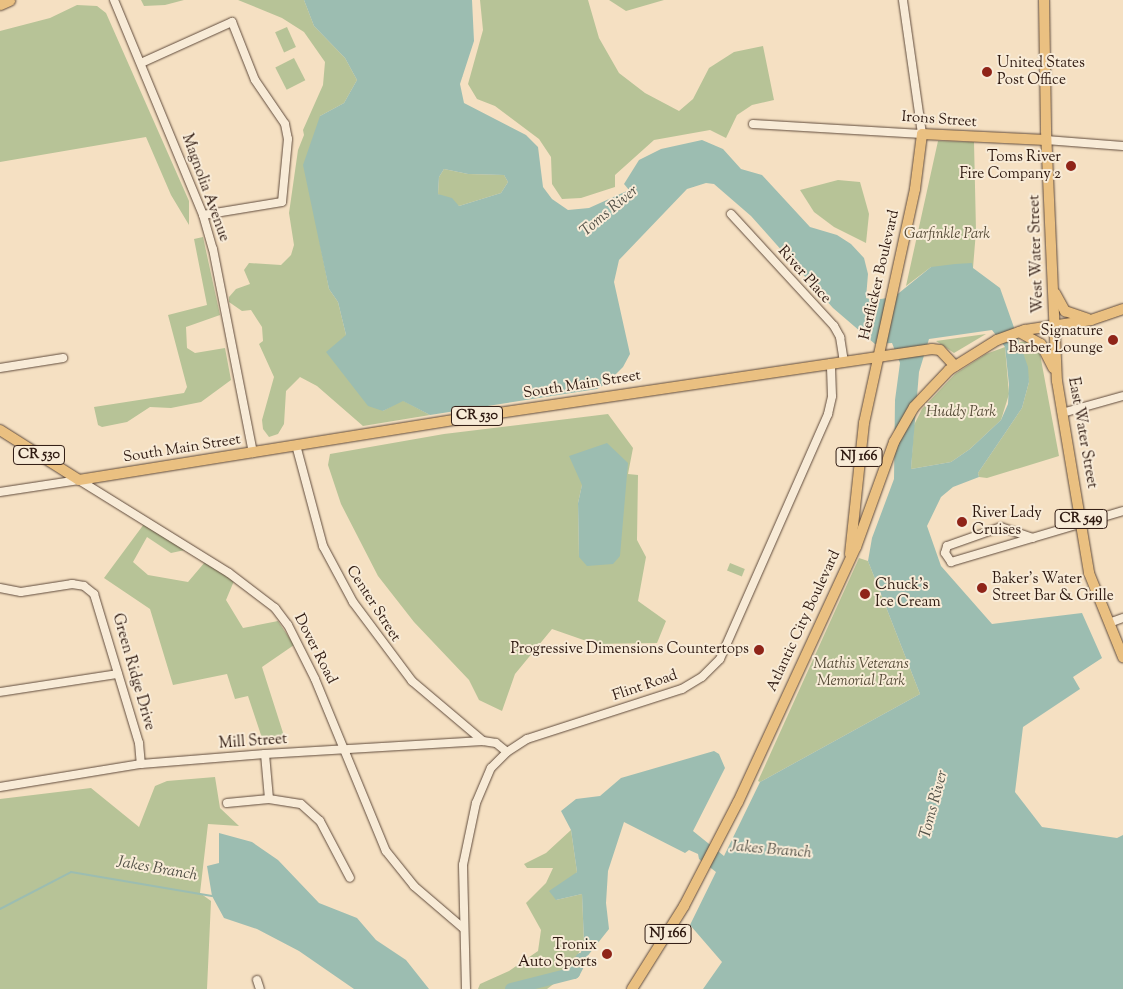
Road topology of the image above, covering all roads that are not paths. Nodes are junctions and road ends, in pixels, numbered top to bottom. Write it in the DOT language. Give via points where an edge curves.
graph roads {
  1 [pos="9,0"];
  2 [pos="114,0"];
  3 [pos="903,0"];
  4 [pos="1044,0"];
  5 [pos="0,4"];
  6 [pos="141,63"];
  7 [pos="753,124"];
  8 [pos="922,134"];
  9 [pos="1046,140"];
  10 [pos="1123,146"];
  11 [pos="731,214"];
  12 [pos="203,215"];
  13 [pos="1052,282"];
  14 [pos="1123,309"];
  15 [pos="1091,320"];
  16 [pos="1054,326"];
  17 [pos="1019,332"];
  18 [pos="878,352"];
  19 [pos="63,358"];
  20 [pos="844,361"];
  21 [pos="831,363"];
  22 [pos="955,366"];
  23 [pos="0,368"];
  24 [pos="1057,381"];
  25 [pos="1123,396"];
  26 [pos="1062,413"];
  27 [pos="0,430"];
  28 [pos="296,445"];
  29 [pos="253,452"];
  30 [pos="79,480"];
  31 [pos="0,492"];
  32 [pos="1123,511"];
  33 [pos="1082,523"];
  34 [pos="1033,538"];
  35 [pos="849,558"];
  36 [pos="0,588"];
  37 [pos="1123,618"];
  38 [pos="1108,623"];
  39 [pos="1123,657"];
  40 [pos="118,674"];
  41 [pos="0,692"];
  42 [pos="484,741"];
  43 [pos="344,749"];
  44 [pos="507,752"];
  45 [pos="265,754"];
  46 [pos="141,764"];
  47 [pos="0,787"];
  48 [pos="269,799"];
  49 [pos="227,803"];
  50 [pos="350,878"];
  51 [pos="463,928"];
  52 [pos="258,980"];
  53 [pos="466,988"];
  54 [pos="260,989"];
  55 [pos="632,989"];
  1 -- 5 [label="highway"];
  2 -- 6 [label="street, Magnolia Avenue"];
  3 -- 8 [label="street, Herflicker Boulevard"];
  4 -- 9 [label="main road, West Water Street"];
  6 -- 12 [label="street, Magnolia Avenue"];
  6 -- 12 [label="street" via="232,22 255,80 285,124 288,139 282,202"];
  7 -- 8 [label="street, Irons Street"];
  8 -- 9 [label="main road, Irons Street"];
  8 -- 18 [label="main road, Herflicker Boulevard / NJ 166" via="915,189"];
  9 -- 10 [label="street, Irons Street"];
  9 -- 13 [label="main road, West Water Street"];
  11 -- 20 [label="street, River Place" via="834,326 840,337"];
  12 -- 29 [label="street, Magnolia Avenue" via="213,249"];
  13 -- 15 [label="main road" via="1056,299 1065,310"];
  13 -- 16 [label="main road, West Water Street"];
  14 -- 15 [label="main road, NJ 166"];
  15 -- 16 [label="main road, NJ 166"];
  16 -- 17 [label="main road, Atlantic City Boulevard / NJ 166"];
  16 -- 24 [label="main road, East Water Street / CR 549"];
  17 -- 22 [label="main road, Atlantic City Boulevard / NJ 166" via="997,340"];
  17 -- 24 [label="main road" via="1040,344"];
  18 -- 20 [label="main road, South Main Street / CR 530"];
  18 -- 22 [label="main road, South Main Street / CR 530" via="940,350"];
  18 -- 35 [label="main road, Herflicker Boulevard / NJ 166" via="859,461"];
  19 -- 23 [label="street"];
  20 -- 21 [label="main road, South Main Street / CR 530"];
  21 -- 28 [label="main road, South Main Street / CR 530"];
  21 -- 44 [label="street, Flint Road" via="832,396 828,414 720,659 702,677 682,689 541,734"];
  22 -- 35 [label="main road, Atlantic City Boulevard / NJ 166" via="926,392 907,419 890,450 870,512"];
  24 -- 26 [label="main road, East Water Street / CR 549"];
  25 -- 26 [label="street"];
  26 -- 33 [label="main road, East Water Street / CR 549"];
  27 -- 30 [label="main road, Dover Road / CR 530"];
  28 -- 29 [label="main road, South Main Street / CR 530"];
  28 -- 42 [label="street, Center Street" via="323,546 353,602 412,681"];
  29 -- 30 [label="main road, South Main Street / CR 530"];
  30 -- 31 [label="street, South Main Street"];
  30 -- 43 [label="street, Dover Road" via="229,573 275,608 300,646"];
  32 -- 33 [label="street"];
  33 -- 34 [label="street"];
  33 -- 38 [label="main road, East Water Street / CR 549" via="1089,573"];
  34 -- 34 [label="street" via="1002,527 947,546 945,553 951,562"];
  35 -- 55 [label="main road, Atlantic City Boulevard / NJ 166" via="724,830"];
  36 -- 40 [label="street, Green Ridge Drive" via="22,592 72,584 90,590 99,604"];
  37 -- 38 [label="street"];
  38 -- 39 [label="main road, East Water Street / CR 549"];
  40 -- 41 [label="street"];
  40 -- 46 [label="street, Green Ridge Drive"];
  42 -- 43 [label="street, Mill Street"];
  42 -- 44 [label="street, Mill Street" via="496,743"];
  43 -- 45 [label="street, Mill Street"];
  43 -- 51 [label="street, Dover Road" via="386,852 414,886"];
  44 -- 51 [label="street, Flint Road" via="491,768 482,785 469,830 462,884"];
  45 -- 46 [label="street, Mill Street"];
  45 -- 48 [label="street"];
  46 -- 47 [label="street, Mill Street"];
  48 -- 49 [label="street"];
  48 -- 50 [label="street" via="288,800 311,811"];
  51 -- 53 [label="street, Flint Road"];
  52 -- 54 [label="street"];
}
